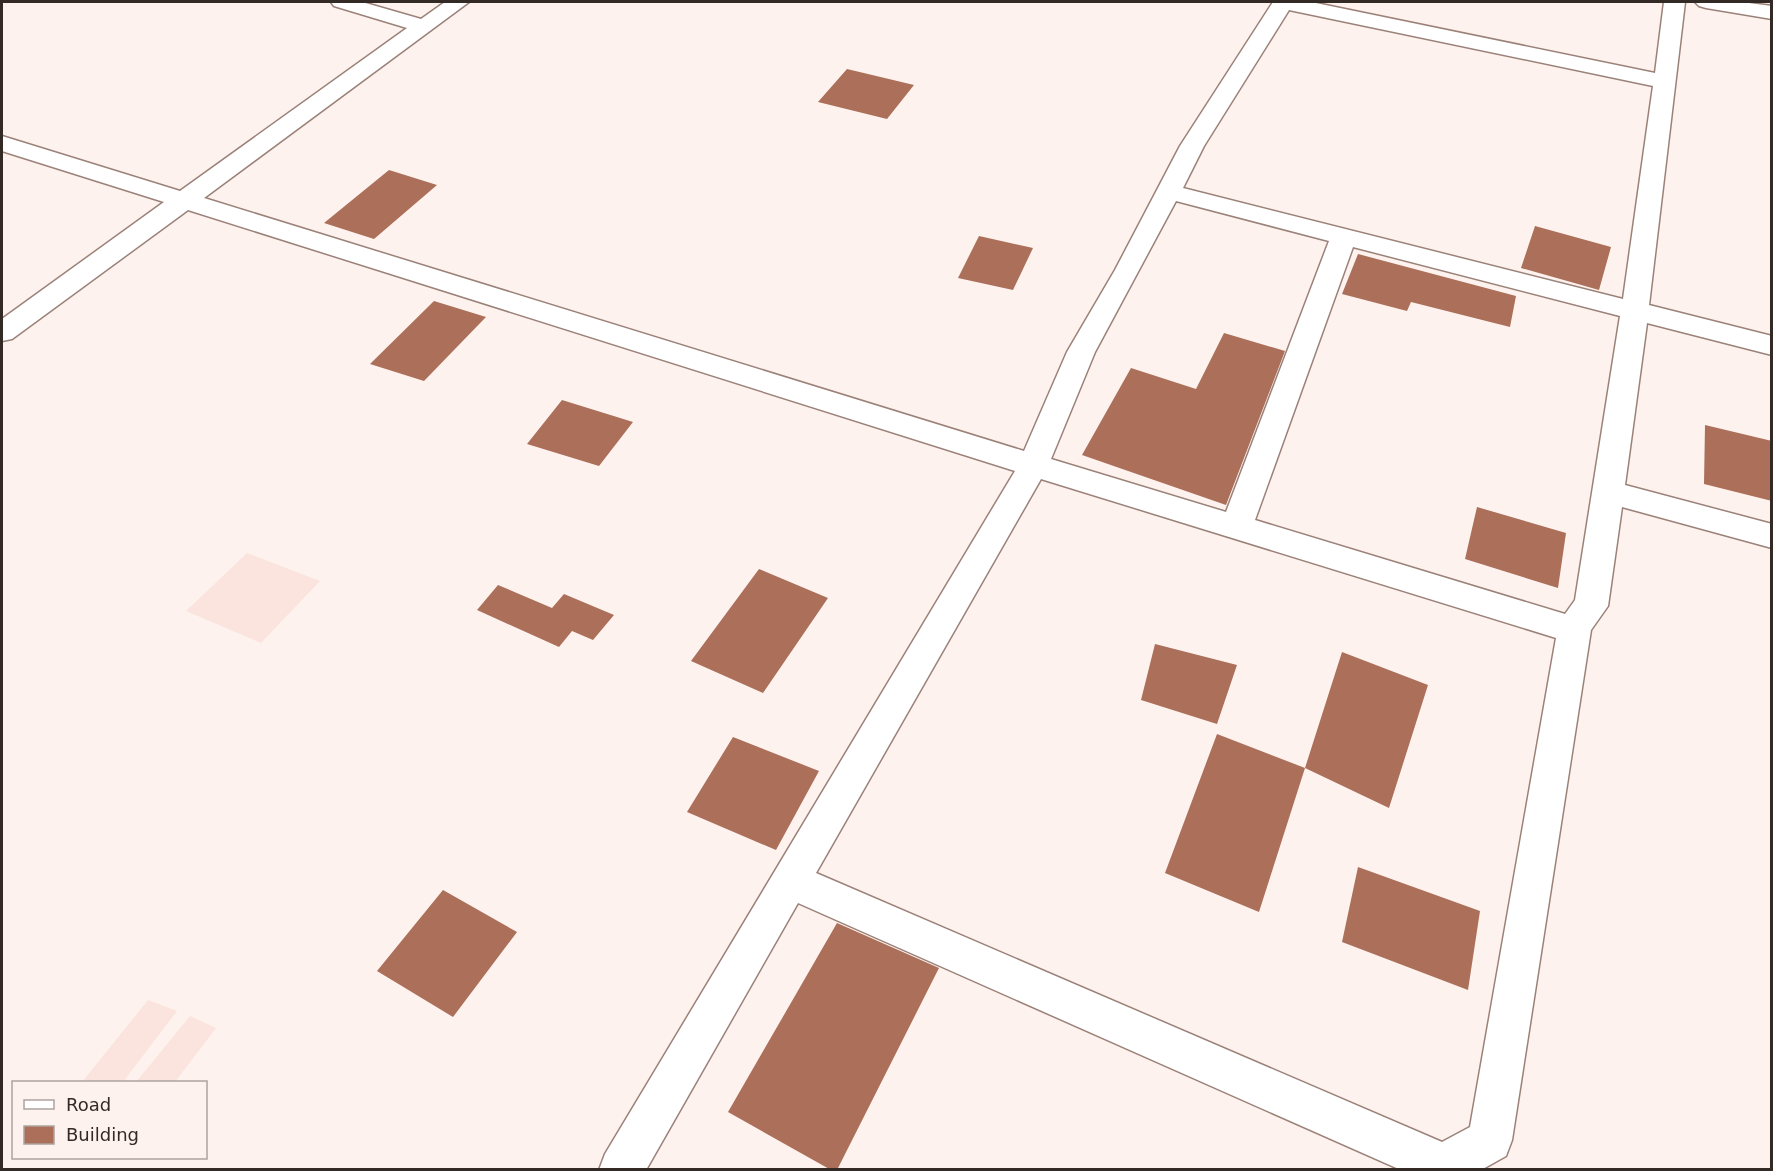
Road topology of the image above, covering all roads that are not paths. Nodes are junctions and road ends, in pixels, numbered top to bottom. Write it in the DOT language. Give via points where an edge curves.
graph roads {
  1 [pos="341,2"];
  2 [pos="458,2"];
  3 [pos="1283,2"];
  4 [pos="1675,2"];
  5 [pos="1706,2"];
  6 [pos="1772,13"];
  7 [pos="423,26"];
  8 [pos="1665,82"];
  9 [pos="2,143"];
  10 [pos="1170,192"];
  11 [pos="182,201"];
  12 [pos="1344,236"];
  13 [pos="1636,310"];
  14 [pos="2,332"];
  15 [pos="1772,346"];
  16 [pos="1033,466"];
  17 [pos="1610,492"];
  18 [pos="1236,528"];
  19 [pos="1772,536"];
  20 [pos="1574,630"];
  21 [pos="791,881"];
  22 [pos="1448,1168"];
  23 [pos="621,1170"];
  1 -- 7 [label="street"];
  2 -- 7 [label="street"];
  3 -- 8 [label="street"];
  3 -- 10 [label="street" via="1192,146"];
  4 -- 8 [label="street"];
  5 -- 6 [label="street"];
  7 -- 11 [label="street"];
  8 -- 13 [label="street"];
  9 -- 11 [label="street"];
  10 -- 12 [label="street"];
  10 -- 16 [label="street" via="1081,352"];
  11 -- 14 [label="street"];
  11 -- 16 [label="street"];
  12 -- 13 [label="street"];
  12 -- 18 [label="street"];
  13 -- 15 [label="street"];
  13 -- 17 [label="street"];
  16 -- 18 [label="street"];
  16 -- 21 [label="street"];
  17 -- 19 [label="street"];
  17 -- 20 [label="street" via="1591,606"];
  18 -- 20 [label="street"];
  20 -- 22 [label="street" via="1490,1140"];
  21 -- 22 [label="street"];
  21 -- 23 [label="street"];
}
